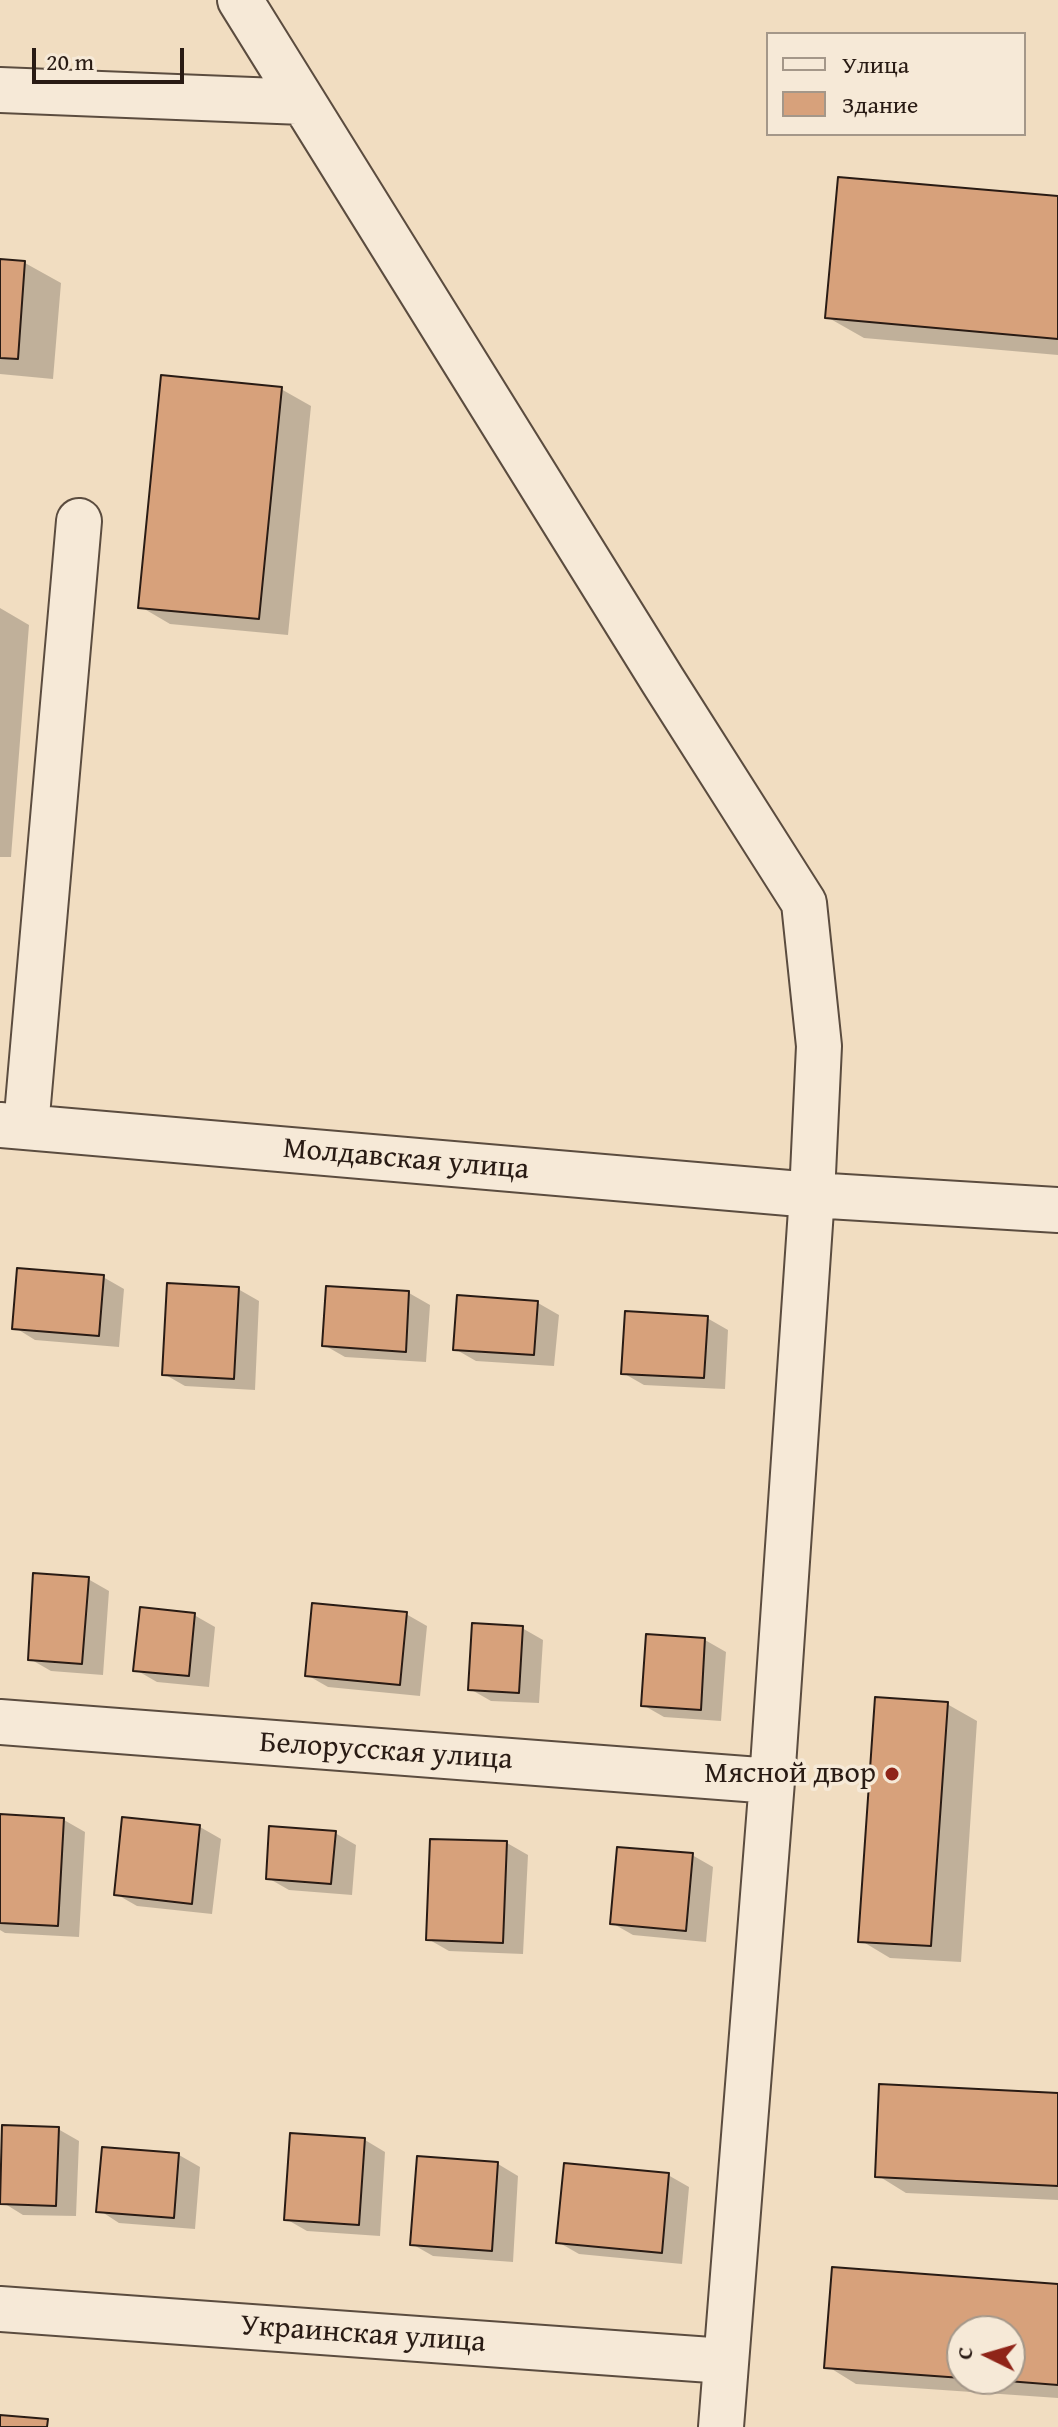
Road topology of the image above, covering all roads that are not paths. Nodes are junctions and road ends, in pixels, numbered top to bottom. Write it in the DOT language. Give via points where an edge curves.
graph roads {
  1 [pos="240,0"];
  2 [pos="0,90"];
  3 [pos="303,102"];
  4 [pos="79,521"];
  5 [pos="13,1126"];
  6 [pos="812,1195"];
  7 [pos="1058,1210"];
  8 [pos="0,1722"];
  9 [pos="772,1781"];
  10 [pos="0,2309"];
  11 [pos="725,2361"];
  12 [pos="721,2427"];
  1 -- 3 [label="street"];
  2 -- 3 [label="street"];
  3 -- 6 [label="street" via="804,903 819,1046"];
  4 -- 5 [label="street"];
  5 -- 6 [label="street, Молдавская улица"];
  6 -- 7 [label="street, Молдавская улица"];
  6 -- 9 [label="street"];
  8 -- 9 [label="street, Белорусская улица"];
  9 -- 11 [label="street"];
  10 -- 11 [label="street, Украинская улица"];
  11 -- 12 [label="street"];
}
